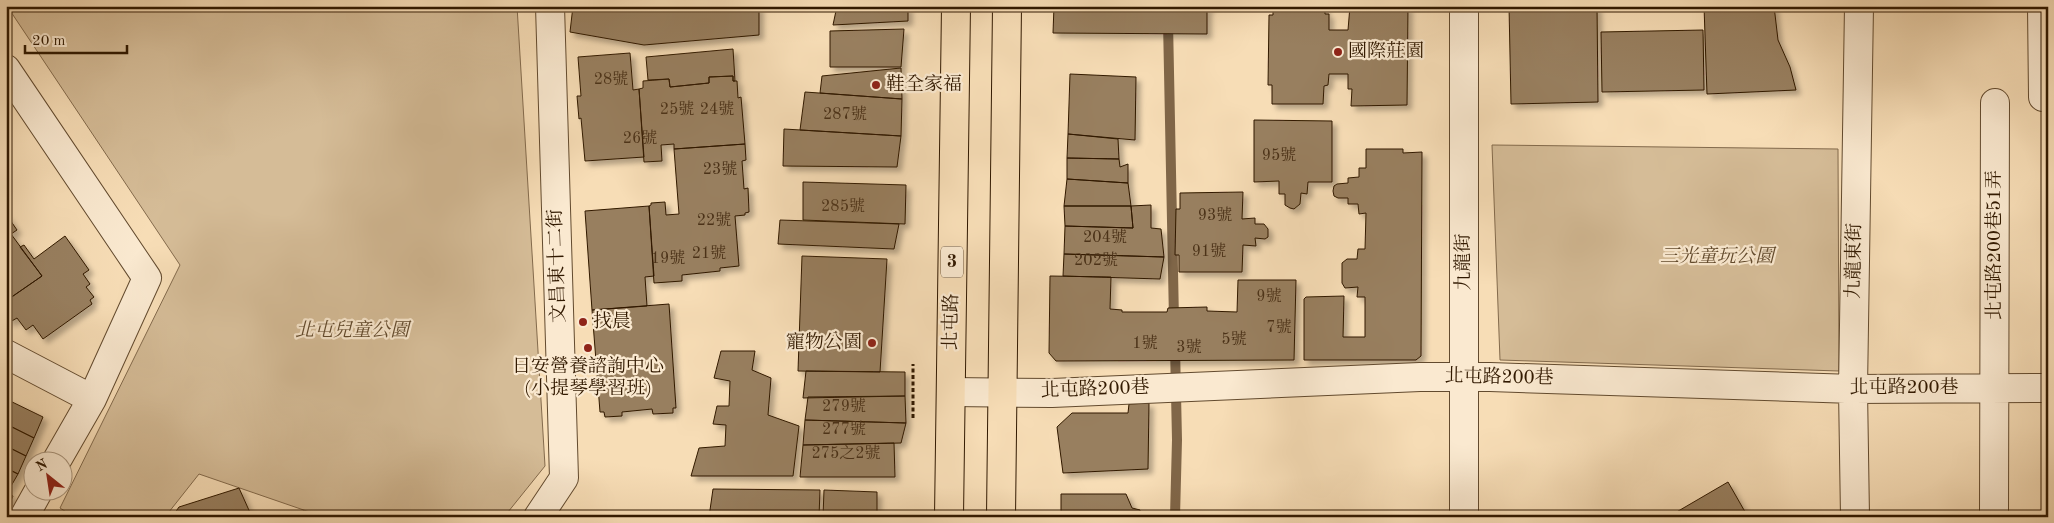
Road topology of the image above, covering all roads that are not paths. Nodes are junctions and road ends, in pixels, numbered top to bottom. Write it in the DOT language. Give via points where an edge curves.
graph roads {
  1 [pos="550,6"];
  2 [pos="956,6"];
  3 [pos="1007,6"];
  4 [pos="1464,6"];
  5 [pos="1859,6"];
  6 [pos="2042,6"];
  7 [pos="6,69"];
  8 [pos="2043,97"];
  9 [pos="1995,103"];
  10 [pos="6,354"];
  11 [pos="1464,378"];
  12 [pos="1995,387"];
  13 [pos="2048,388"];
  14 [pos="1853,389"];
  15 [pos="951,392"];
  16 [pos="1003,392"];
  17 [pos="92,399"];
  18 [pos="63,450"];
  19 [pos="33,500"];
  20 [pos="24,517"];
  21 [pos="538,517"];
  22 [pos="949,517"];
  23 [pos="1001,517"];
  24 [pos="1464,517"];
  25 [pos="1855,517"];
  26 [pos="1994,517"];
  1 -- 21 [label="street, 文昌東十二街" via="564,478"];
  2 -- 15 [label="main road, 北屯路 / 3"];
  3 -- 16 [label="main road"];
  4 -- 11 [label="street, 九龍街"];
  5 -- 14 [label="street, 九龍東街"];
  6 -- 8 [label="street"];
  7 -- 17 [label="street" via="147,278"];
  9 -- 12 [label="street, 北屯路200巷51弄"];
  10 -- 17 [label="street"];
  11 -- 14 [label="street, 北屯路200巷"];
  11 -- 16 [label="street, 北屯路200巷"];
  11 -- 24 [label="street, 九龍街"];
  12 -- 13 [label="street, 北屯路200巷"];
  12 -- 14 [label="street, 北屯路200巷"];
  12 -- 26 [label="street, 北屯路200巷51弄"];
  14 -- 25 [label="street, 九龍東街"];
  15 -- 16 [label="street, 北屯路200巷"];
  15 -- 22 [label="main road, 北屯路 / 3"];
  16 -- 23 [label="main road"];
  17 -- 18 [label="street"];
  19 -- 20 [label="street"];
}
